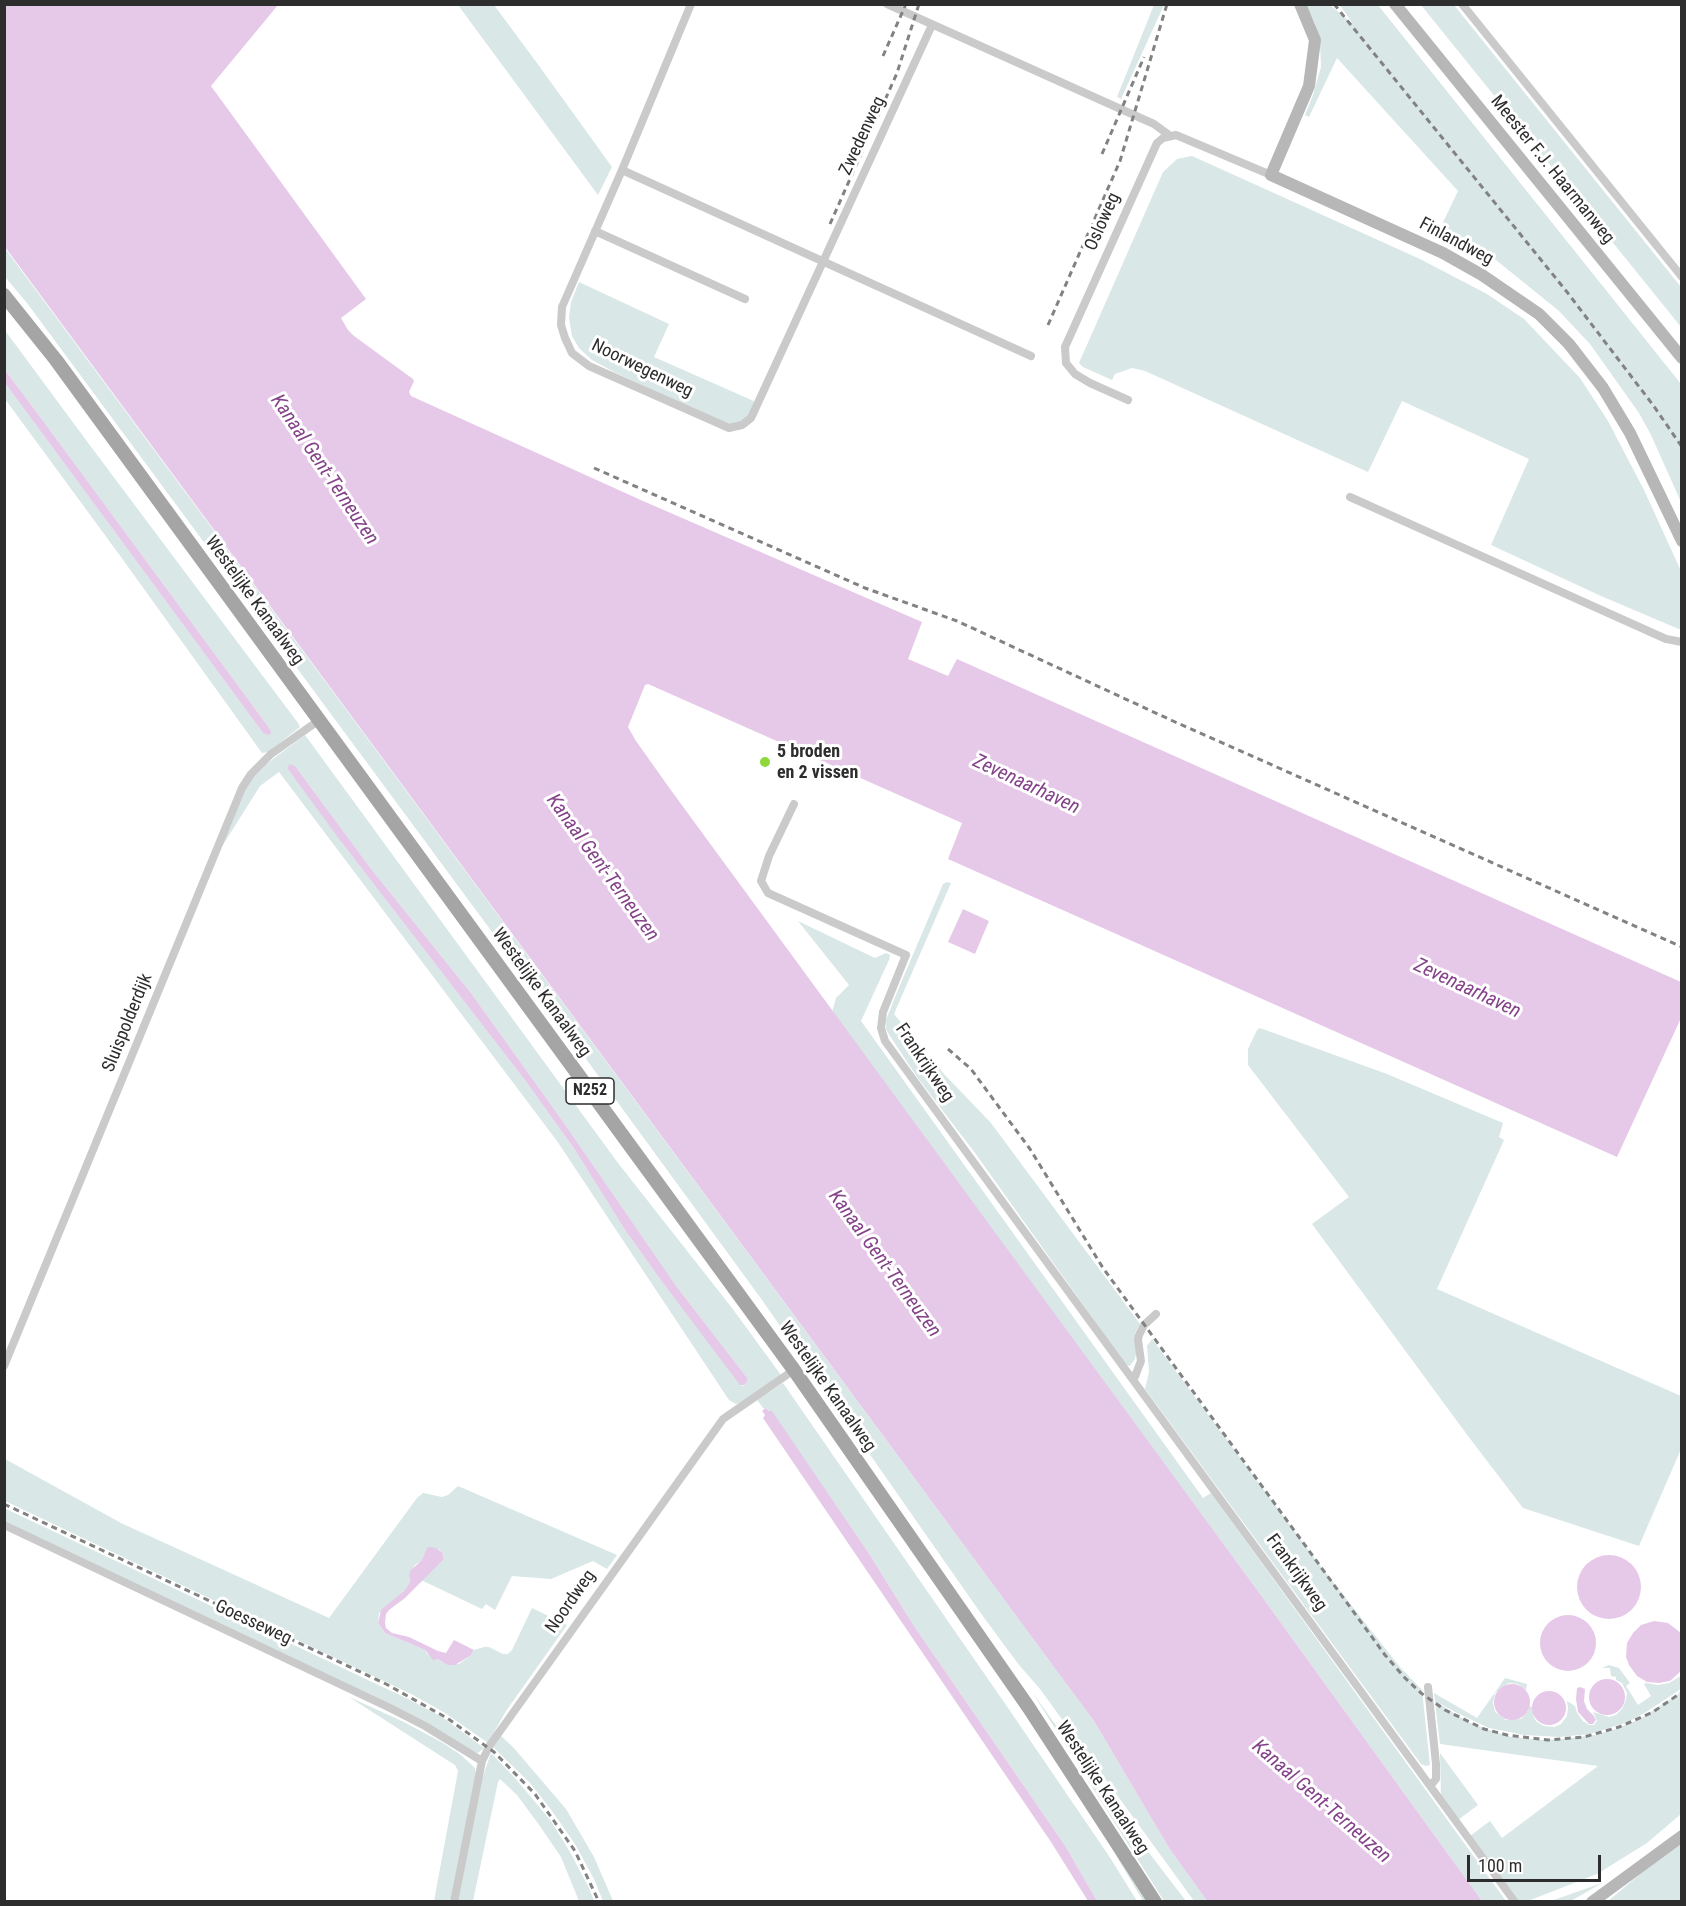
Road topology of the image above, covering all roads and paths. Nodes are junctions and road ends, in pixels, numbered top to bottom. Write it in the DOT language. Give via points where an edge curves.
graph roads {
  1 [pos="691,4"];
  2 [pos="887,4"];
  3 [pos="1300,4"];
  4 [pos="1395,4"];
  5 [pos="1462,4"];
  6 [pos="932,25"];
  7 [pos="1169,135"];
  8 [pos="622,170"];
  9 [pos="1271,175"];
  10 [pos="594,231"];
  11 [pos="823,260"];
  12 [pos="1682,277"];
  13 [pos="4,295"];
  14 [pos="745,299"];
  15 [pos="1031,356"];
  16 [pos="1682,358"];
  17 [pos="1128,400"];
  18 [pos="1350,497"];
  19 [pos="1682,541"];
  20 [pos="1682,642"];
  21 [pos="318,721"];
  22 [pos="794,804"];
  23 [pos="1156,1314"];
  24 [pos="4,1366"];
  25 [pos="794,1370"];
  26 [pos="1134,1379"];
  27 [pos="4,1525"];
  28 [pos="1428,1687"];
  29 [pos="482,1761"];
  30 [pos="1431,1785"];
  31 [pos="1682,1836"];
  32 [pos="454,1902"];
  33 [pos="1155,1902"];
  34 [pos="1515,1902"];
  35 [pos="1592,1902"];
  1 -- 8 [label="street, Noorwegenweg"];
  2 -- 6 [label="street"];
  3 -- 9 [label="street" via="1315,40 1309,86"];
  4 -- 16 [label="street, Meester F.J. Haarmanweg"];
  5 -- 12 [label="street, Meester F.J. Haarmanweg"];
  6 -- 7 [label="street" via="1154,124"];
  6 -- 11 [label="street, Zwedenweg"];
  7 -- 9 [label="street" via="1191,140"];
  7 -- 17 [label="street, Osloweg" via="1154,149 1065,347 1066,363 1075,374"];
  8 -- 10 [label="street, Noorwegenweg"];
  8 -- 11 [label="street"];
  9 -- 19 [label="street, Finlandweg" via="1443,254 1539,314 1569,344 1603,388 1630,433"];
  10 -- 11 [label="street, Noorwegenweg" via="562,307 561,325 572,352 590,366 729,428 751,418"];
  10 -- 14 [label="street"];
  11 -- 15 [label="street"];
  13 -- 21 [label="main road, Westelijke Kanaalweg / N252" via="56,360"];
  18 -- 20 [label="street" via="1666,639"];
  21 -- 24 [label="street, Sluispolderdijk" via="271,754 242,788"];
  21 -- 25 [label="main road, Westelijke Kanaalweg / N252"];
  22 -- 26 [label="street, Frankrijkweg" via="761,881 768,893 906,956 883,1012 881,1028 885,1041"];
  23 -- 26 [label="street" via="1139,1335 1141,1361"];
  25 -- 29 [label="street, Noordweg" via="723,1419"];
  25 -- 33 [label="main road, Westelijke Kanaalweg / N252" via="1029,1708"];
  26 -- 30 [label="street, Frankrijkweg"];
  27 -- 29 [label="street, Goesseweg" via="390,1708"];
  28 -- 30 [label="street" via="1436,1764 1436,1779"];
  29 -- 32 [label="street, Noordweg"];
  30 -- 34 [label="street, Frankrijkweg"];
  31 -- 35 [label="street"];
}
